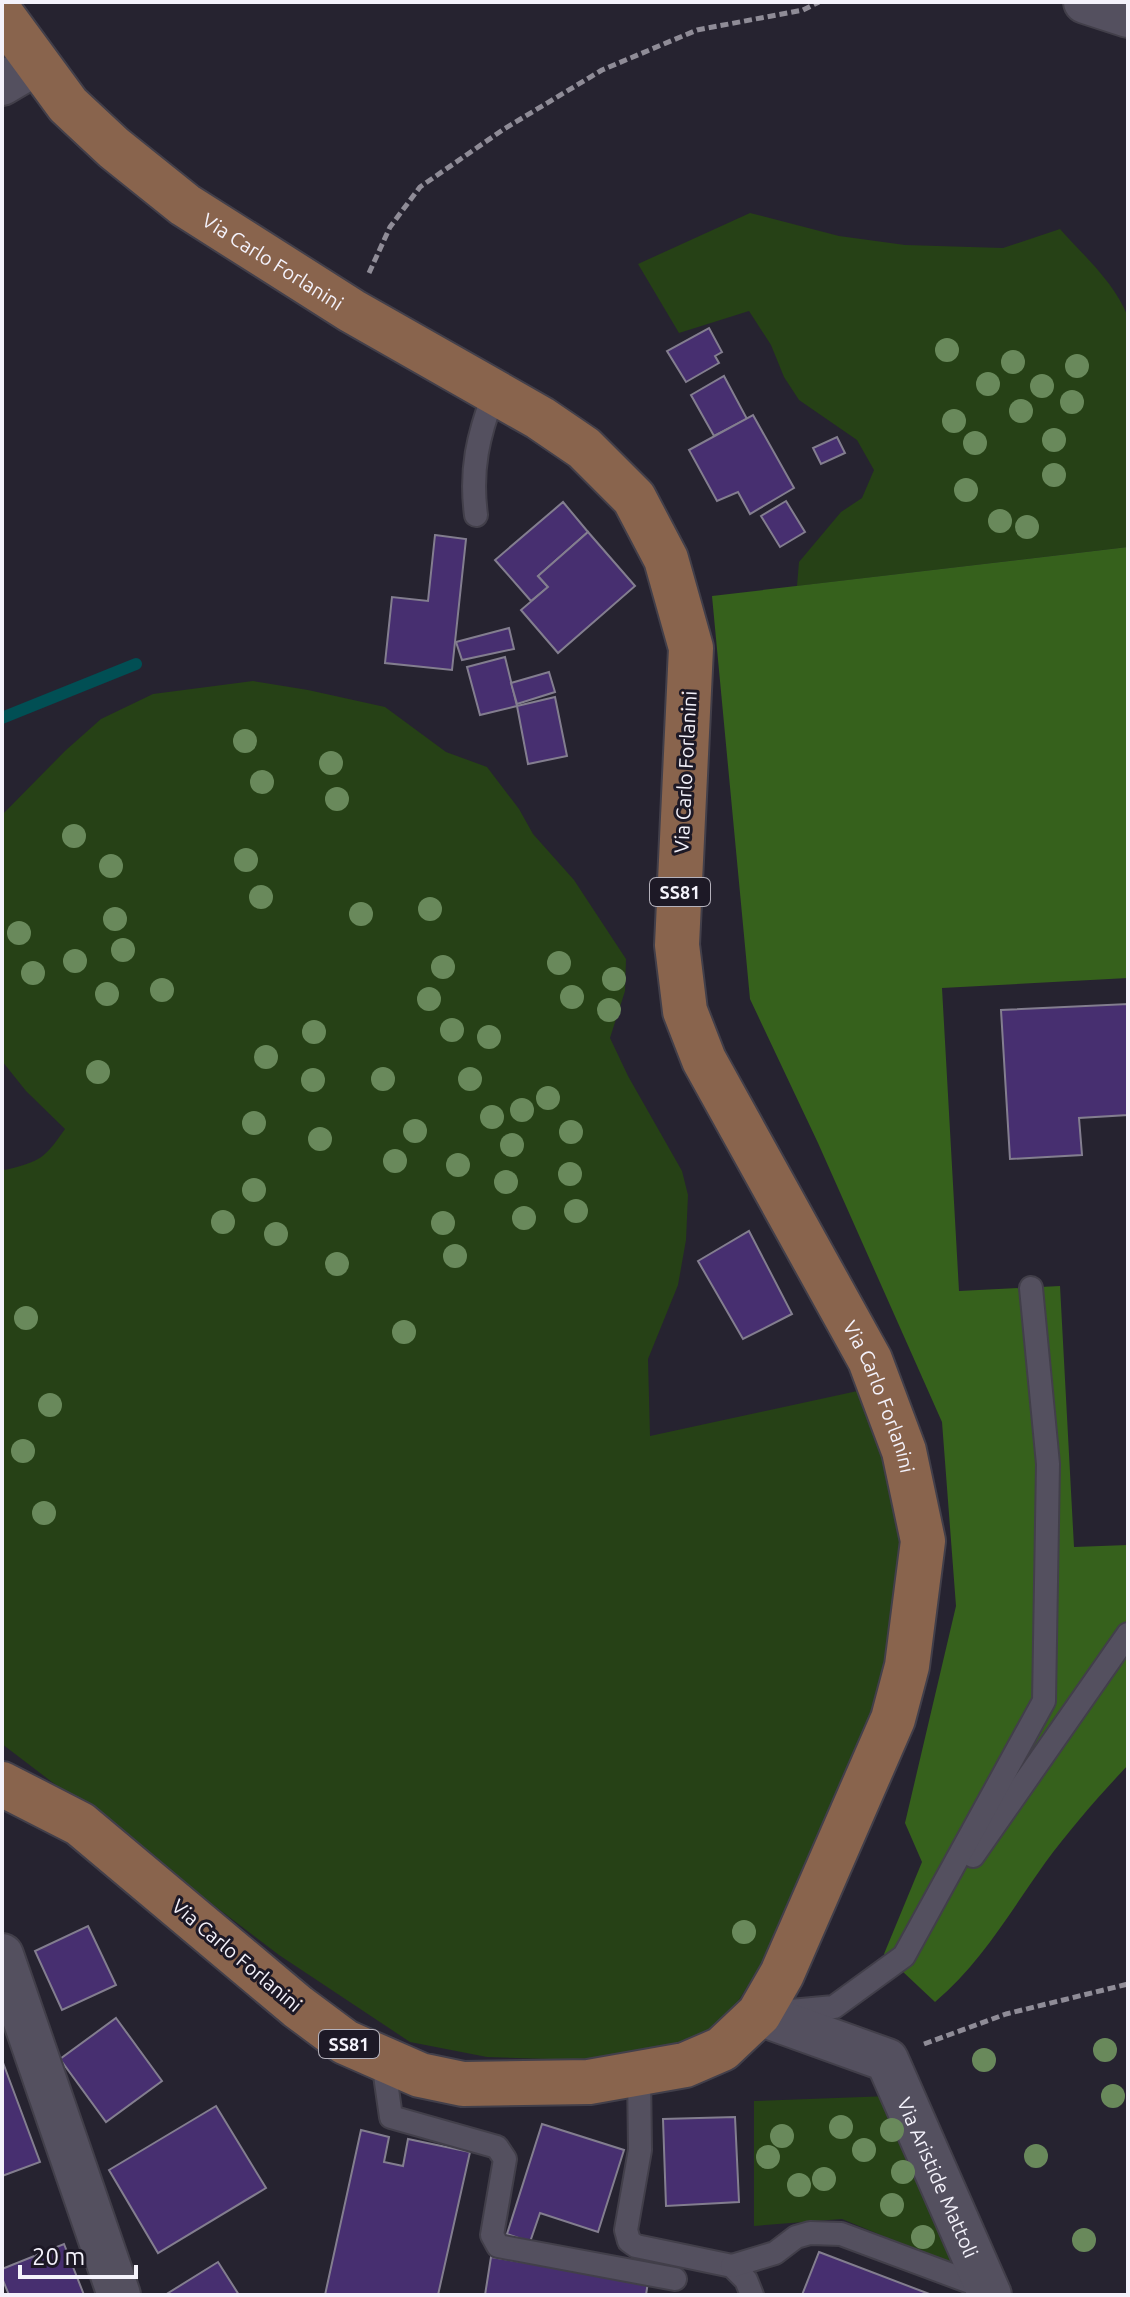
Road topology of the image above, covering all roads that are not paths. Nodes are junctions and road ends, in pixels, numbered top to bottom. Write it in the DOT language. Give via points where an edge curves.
graph roads {
  1 [pos="1085,2"];
  2 [pos="2,15"];
  3 [pos="1128,16"];
  4 [pos="19,74"];
  5 [pos="494,393"];
  6 [pos="476,515"];
  7 [pos="1031,1288"];
  8 [pos="1128,1634"];
  9 [pos="2,1784"];
  10 [pos="2,1955"];
  11 [pos="904,1956"];
  12 [pos="759,2014"];
  13 [pos="383,2061"];
  14 [pos="639,2074"];
  15 [pos="732,2266"];
  16 [pos="675,2279"];
  17 [pos="980,2289"];
  18 [pos="119,2295"];
  19 [pos="752,2295"];
  1 -- 3 [label="street"];
  2 -- 4 [label="main road, Via Carlo Forlanini / SS81"];
  4 -- 5 [label="main road, Via Carlo Forlanini / SS81" via="68,105 185,205"];
  5 -- 6 [label="lane" via="476,451"];
  5 -- 12 [label="main road, Via Carlo Forlanini / SS81" via="584,448 634,498 666,559 691,648 677,945 685,1011 704,1060 870,1360 904,1451 923,1541 907,1666 893,1719 782,1974"];
  7 -- 11 [label="lane" via="1048,1464 1044,1701"];
  8 -- 11 [label="lane"];
  9 -- 13 [label="main road, Via Carlo Forlanini / SS81" via="80,1824 298,2007 345,2042"];
  10 -- 18 [label="street"];
  11 -- 12 [label="lane" via="834,2007"];
  12 -- 14 [label="main road, Via Carlo Forlanini / SS81" via="722,2049 685,2065"];
  12 -- 17 [label="street, Via Aristide Mattoli" via="887,2060"];
  13 -- 14 [label="main road, Via Carlo Forlanini / SS81" via="463,2084 589,2082"];
  13 -- 16 [label="lane" via="391,2117 497,2147 505,2159 492,2235 498,2246"];
  14 -- 15 [label="lane" via="640,2150 626,2230 629,2241"];
  15 -- 17 [label="lane" via="775,2253 796,2237 841,2234"];
  15 -- 19 [label="lane"];
}
